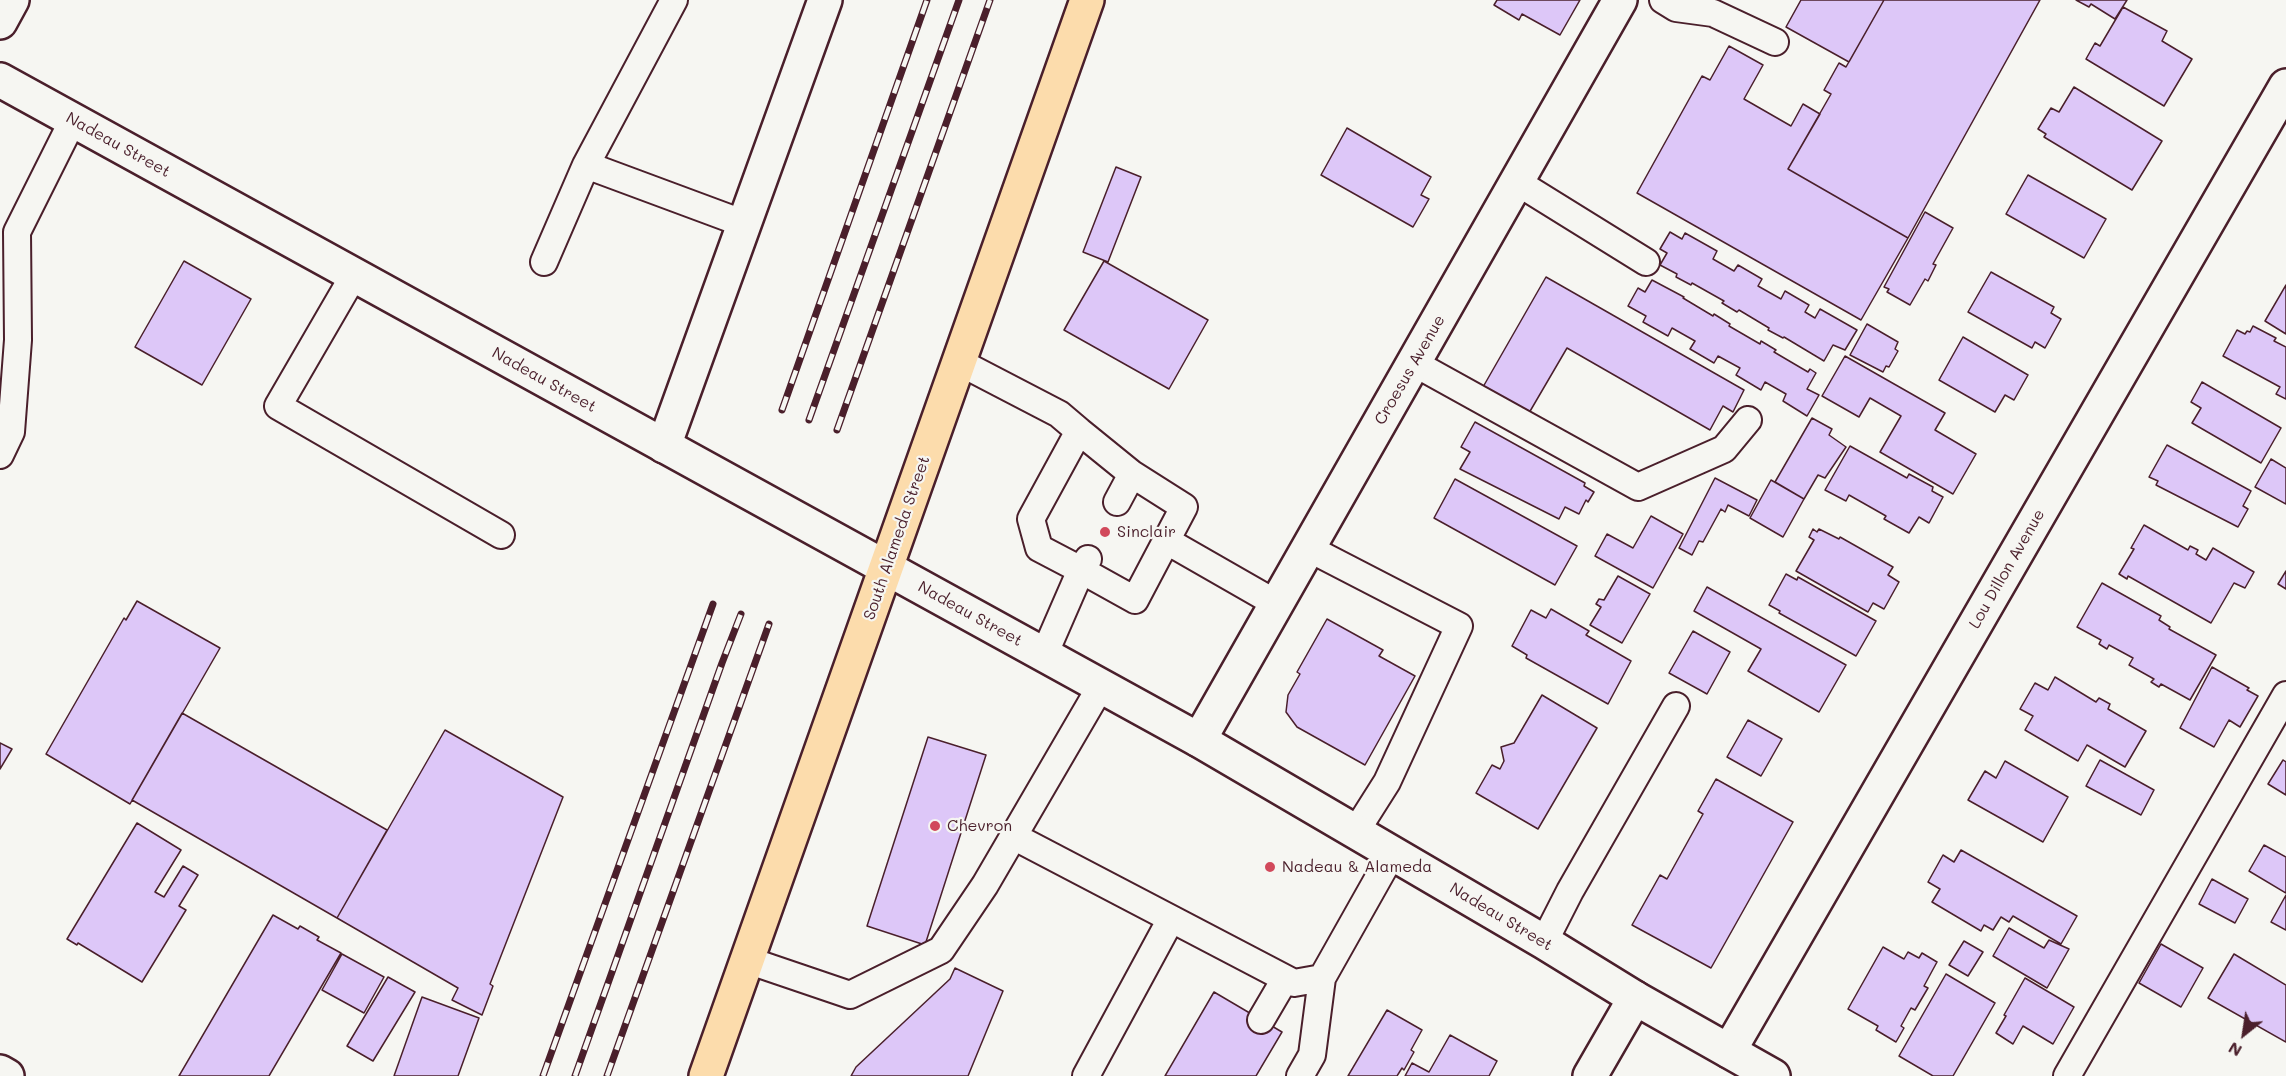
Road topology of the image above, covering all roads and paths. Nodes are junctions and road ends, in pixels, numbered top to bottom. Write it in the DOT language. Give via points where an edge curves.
graph roads {
  1 [pos="12,0"];
  2 [pos="674,0"];
  3 [pos="825,0"];
  4 [pos="1087,0"];
  5 [pos="1620,0"];
  6 [pos="1663,0"];
  7 [pos="0,22"];
  8 [pos="1775,42"];
  9 [pos="0,80"];
  10 [pos="2286,86"];
  11 [pos="73,120"];
  12 [pos="586,165"];
  13 [pos="1517,182"];
  14 [pos="745,224"];
  15 [pos="9,228"];
  16 [pos="544,262"];
  17 [pos="1646,262"];
  18 [pos="354,275"];
  19 [pos="959,362"];
  20 [pos="1414,363"];
  21 [pos="1748,420"];
  22 [pos="1080,431"];
  23 [pos="664,447"];
  24 [pos="0,455"];
  25 [pos="1132,474"];
  26 [pos="1117,502"];
  27 [pos="501,535"];
  28 [pos="1167,541"];
  29 [pos="1308,548"];
  30 [pos="1085,564"];
  31 [pos="886,568"];
  32 [pos="1277,604"];
  33 [pos="1044,655"];
  34 [pos="1101,686"];
  35 [pos="2286,695"];
  36 [pos="1676,706"];
  37 [pos="1199,740"];
  38 [pos="1356,831"];
  39 [pos="1013,836"];
  40 [pos="1393,852"];
  41 [pos="1171,919"];
  42 [pos="1544,942"];
  43 [pos="747,960"];
  44 [pos="1322,978"];
  45 [pos="1285,979"];
  46 [pos="1635,998"];
  47 [pos="1261,1020"];
  48 [pos="1729,1051"];
  49 [pos="0,1072"];
  50 [pos="7,1076"];
  51 [pos="706,1076"];
  52 [pos="1086,1076"];
  53 [pos="1300,1076"];
  54 [pos="1590,1076"];
  55 [pos="1773,1076"];
  56 [pos="2067,1076"];
  1 -- 7 [label="street"];
  2 -- 12 [label="lane"];
  3 -- 14 [label="street"];
  4 -- 19 [label="main road, South Alameda Street"];
  5 -- 13 [label="street, Croesus Avenue"];
  6 -- 8 [label="lane" via="1676,8 1713,13"];
  9 -- 11 [label="street, Nadeau Street"];
  10 -- 48 [label="street, Lou Dillon Avenue"];
  11 -- 15 [label="lane"];
  11 -- 18 [label="street, Nadeau Street"];
  12 -- 14 [label="lane"];
  12 -- 16 [label="lane"];
  13 -- 17 [label="lane"];
  13 -- 20 [label="street, Croesus Avenue"];
  14 -- 23 [label="street"];
  15 -- 24 [label="lane" via="18,340 11,432"];
  18 -- 23 [label="street, Nadeau Street"];
  18 -- 27 [label="lane" via="278,406"];
  19 -- 22 [label="lane" via="1059,414"];
  19 -- 31 [label="main road, South Alameda Street"];
  20 -- 21 [label="lane" via="1638,487 1724,449"];
  20 -- 29 [label="street, Croesus Avenue"];
  22 -- 25 [label="lane"];
  22 -- 30 [label="lane" via="1032,519 1039,548"];
  23 -- 31 [label="street, Nadeau Street"];
  25 -- 26 [label="lane"];
  25 -- 28 [label="lane" via="1184,507"];
  28 -- 30 [label="lane" via="1135,600"];
  28 -- 32 [label="lane"];
  29 -- 32 [label="street, Croesus Avenue"];
  29 -- 38 [label="lane" via="1459,626 1387,782"];
  30 -- 33 [label="lane"];
  31 -- 33 [label="street, Nadeau Street"];
  31 -- 43 [label="main road, South Alameda Street"];
  32 -- 37 [label="street, Croesus Avenue"];
  33 -- 34 [label="street, Nadeau Street"];
  34 -- 37 [label="street, Nadeau Street"];
  34 -- 39 [label="lane"];
  35 -- 56 [label="lane"];
  36 -- 42 [label="lane"];
  37 -- 38 [label="street, Nadeau Street"];
  38 -- 40 [label="street, Nadeau Street"];
  39 -- 41 [label="lane"];
  39 -- 43 [label="lane" via="941,950 850,995"];
  40 -- 42 [label="street, Nadeau Street"];
  40 -- 44 [label="lane"];
  41 -- 45 [label="lane"];
  41 -- 52 [label="lane"];
  42 -- 46 [label="street, Nadeau Street"];
  43 -- 51 [label="main road, South Alameda Street"];
  44 -- 45 [label="lane" via="1294,983"];
  44 -- 53 [label="lane" via="1312,1055"];
  45 -- 47 [label="lane"];
  46 -- 48 [label="street, Nadeau Street"];
  46 -- 54 [label="street"];
  48 -- 55 [label="street, Nadeau Street"];
  49 -- 50 [label="street"];
}
